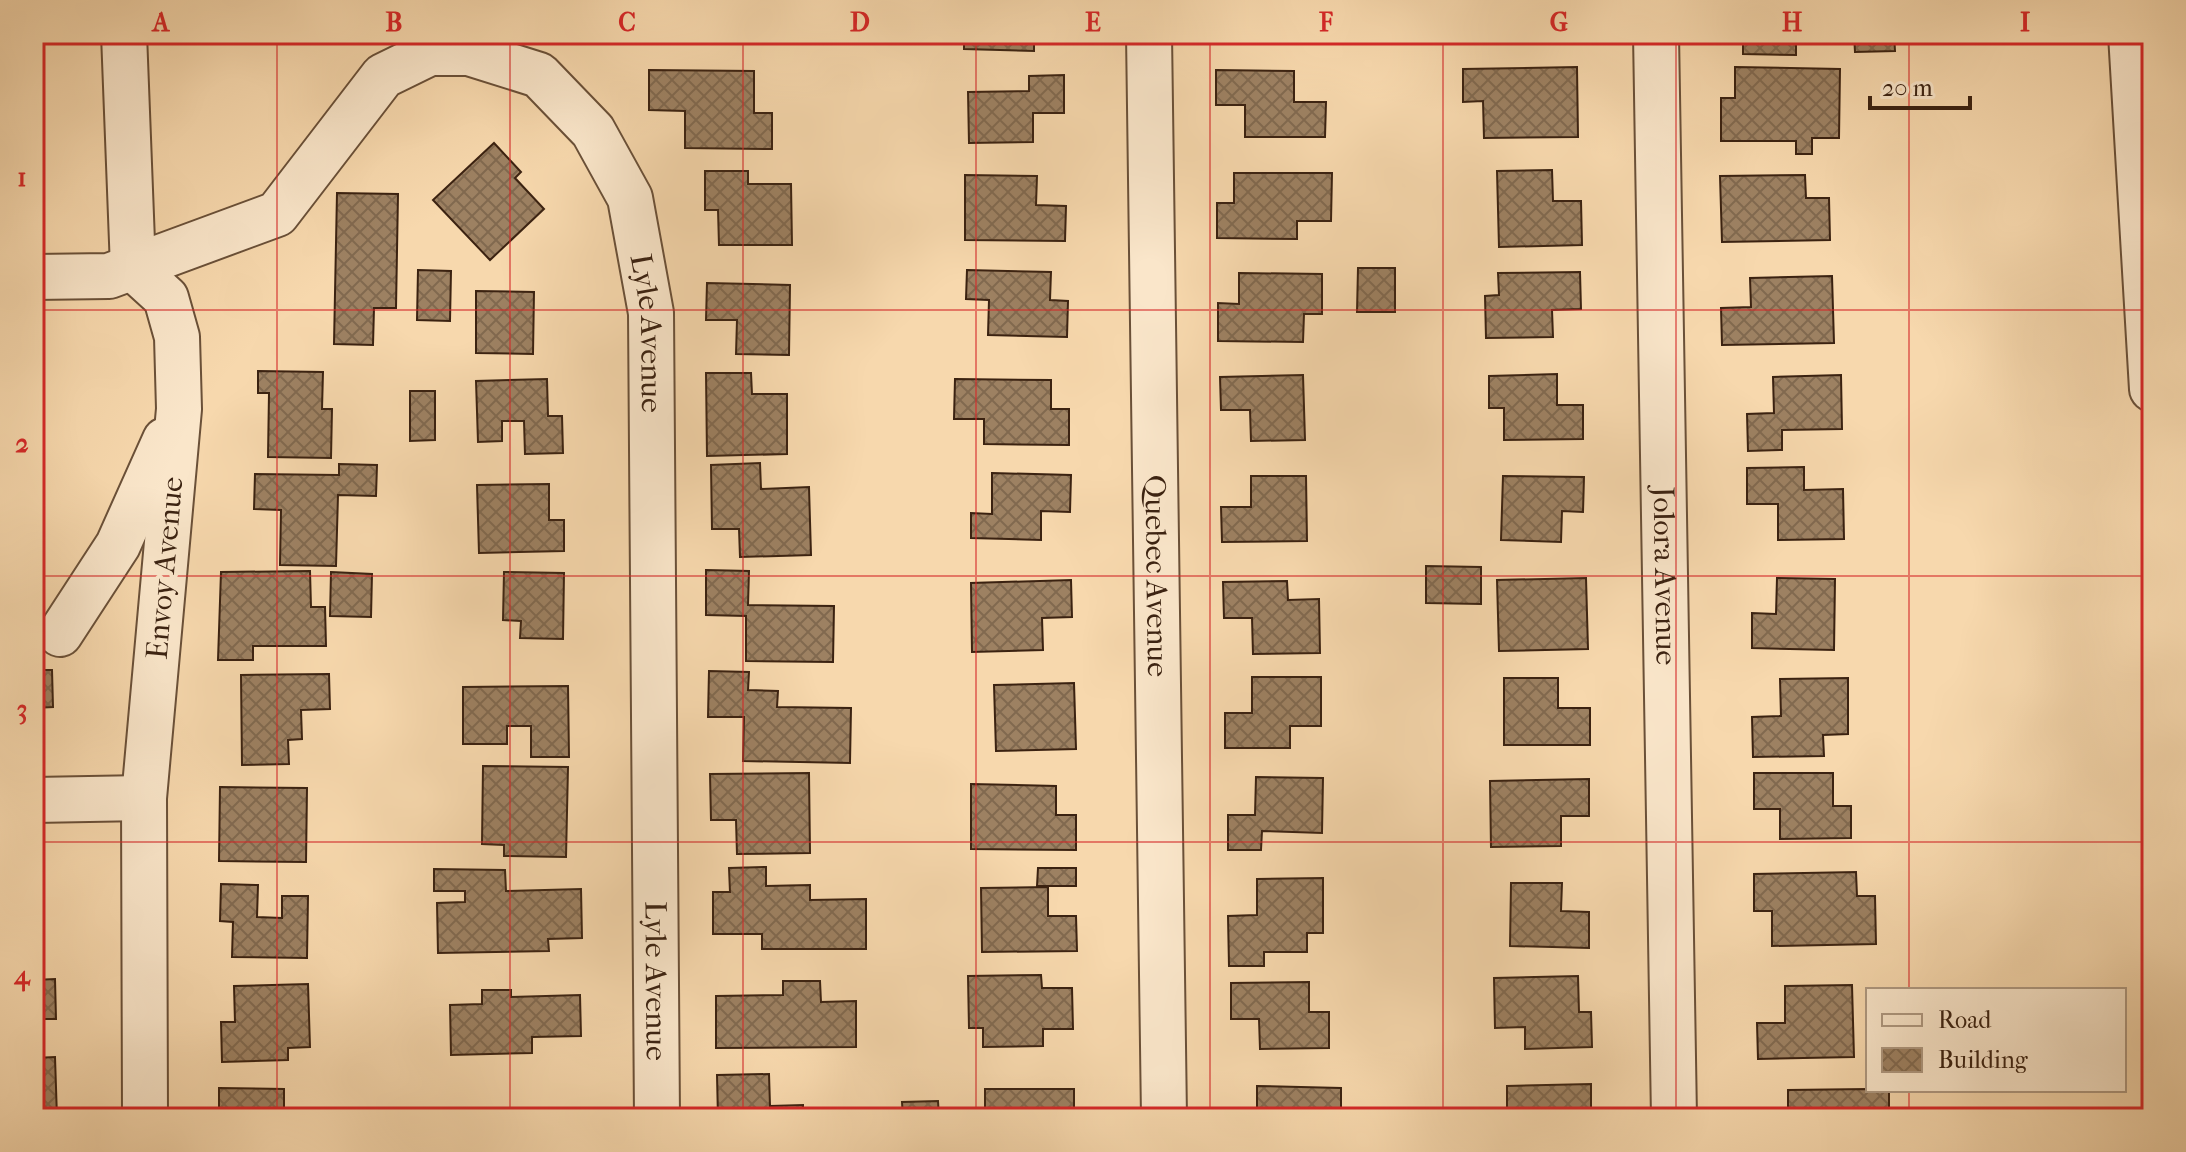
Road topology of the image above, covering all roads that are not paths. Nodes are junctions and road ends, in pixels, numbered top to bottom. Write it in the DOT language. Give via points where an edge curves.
graph roads {
  1 [pos="124,34"];
  2 [pos="1149,34"];
  3 [pos="1656,34"];
  4 [pos="2131,34"];
  5 [pos="133,268"];
  6 [pos="34,277"];
  7 [pos="2152,389"];
  8 [pos="179,409"];
  9 [pos="60,634"];
  10 [pos="144,798"];
  11 [pos="34,800"];
  12 [pos="145,1118"];
  13 [pos="657,1118"];
  14 [pos="1164,1118"];
  15 [pos="1674,1118"];
  1 -- 5 [label="street"];
  2 -- 14 [label="street, Quebec Avenue"];
  3 -- 15 [label="street, Jolora Avenue"];
  4 -- 7 [label="street"];
  5 -- 6 [label="street, Lyle Avenue" via="109,276"];
  5 -- 8 [label="street, Envoy Avenue" via="166,298 177,337"];
  5 -- 13 [label="street, Lyle Avenue" via="277,214 383,76 430,53 469,53 539,75 593,131 630,198 651,313"];
  8 -- 9 [label="street" via="118,545"];
  8 -- 10 [label="street, Envoy Avenue"];
  10 -- 11 [label="street"];
  10 -- 12 [label="street, Envoy Avenue"];
}
